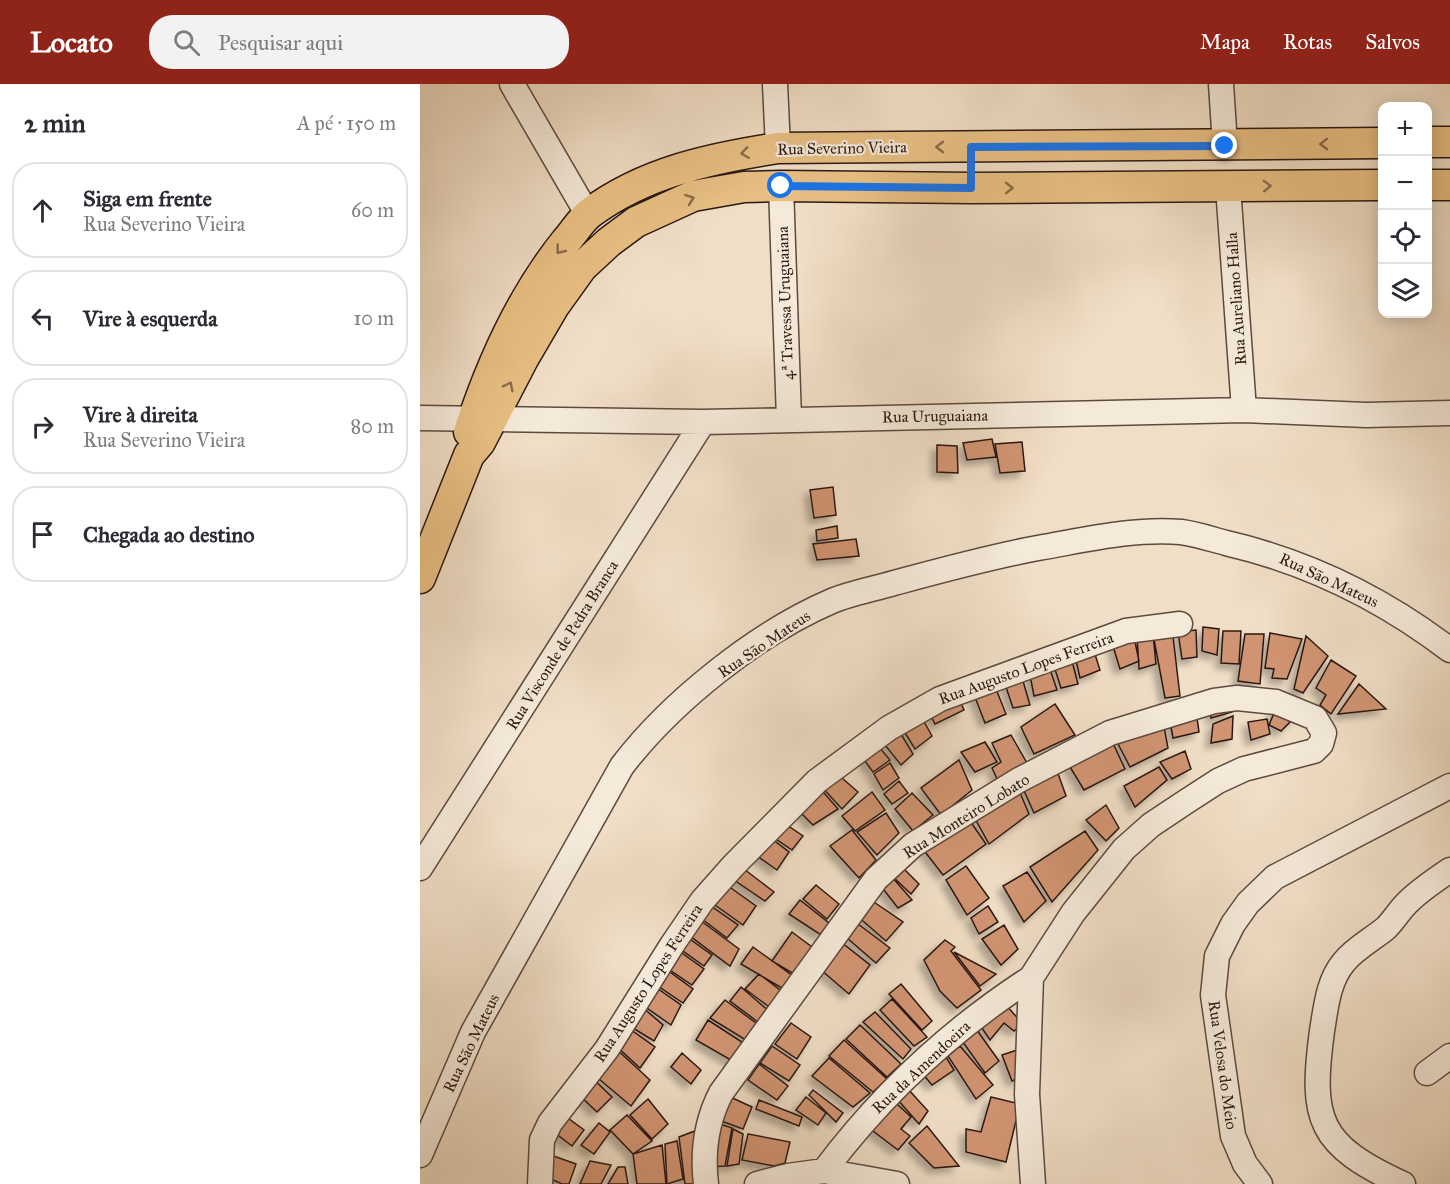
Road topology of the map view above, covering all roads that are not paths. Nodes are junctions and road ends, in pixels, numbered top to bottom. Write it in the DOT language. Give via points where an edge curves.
graph roads {
  1 [pos="512,84"];
  2 [pos="775,84"];
  3 [pos="1221,84"];
  4 [pos="1432,142"];
  5 [pos="1450,142"];
  6 [pos="1378,143"];
  7 [pos="1225,146"];
  8 [pos="971,147"];
  9 [pos="778,148"];
  10 [pos="1378,185"];
  11 [pos="1432,185"];
  12 [pos="1450,185"];
  13 [pos="781,186"];
  14 [pos="1228,187"];
  15 [pos="971,188"];
  16 [pos="588,215"];
  17 [pos="1244,410"];
  18 [pos="1450,413"];
  19 [pos="484,417"];
  20 [pos="420,418"];
  21 [pos="789,419"];
  22 [pos="703,422"];
  23 [pos="420,578"];
  24 [pos="1180,624"];
  25 [pos="1450,650"];
  26 [pos="1324,734"];
  27 [pos="1450,786"];
  28 [pos="420,868"];
  29 [pos="1450,870"];
  30 [pos="1031,978"];
  31 [pos="1450,1056"];
  32 [pos="1427,1073"];
  33 [pos="420,1155"];
  34 [pos="824,1171"];
  35 [pos="540,1184"];
  36 [pos="706,1184"];
  37 [pos="757,1184"];
  38 [pos="897,1184"];
  39 [pos="1033,1184"];
  40 [pos="1260,1184"];
  41 [pos="1403,1184"];
  1 -- 16 [label="street"];
  2 -- 9 [label="street"];
  3 -- 7 [label="street"];
  4 -- 5 [label="main road"];
  6 -- 7 [label="main road, Rua Severino Vieira, one-way"];
  7 -- 8 [label="main road, Rua Severino Vieira"];
  8 -- 9 [label="main road, Rua Severino Vieira, one-way"];
  8 -- 15 [label="main road"];
  9 -- 16 [label="main road, Rua Severino Vieira, one-way" via="715,157 678,169 616,196"];
  14 -- 10 [label="main road, Rua Severino Vieira, one-way"];
  11 -- 12 [label="main road"];
  13 -- 15 [label="main road, Rua Severino Vieira"];
  19 -- 13 [label="main road, Rua Severino Vieira, one-way" via="554,306 582,267 609,242 636,222 693,196 744,187"];
  13 -- 21 [label="street, 4ª Travessa Uruguaiana"];
  15 -- 14 [label="main road, Rua Severino Vieira, one-way"];
  14 -- 17 [label="street, Rua Aureliano Halla"];
  16 -- 19 [label="main road, Rua Severino Vieira, one-way" via="530,291 488,378"];
  17 -- 18 [label="street, Rua Uruguaiana" via="1366,415"];
  17 -- 21 [label="street, Rua Uruguaiana"];
  19 -- 20 [label="street, Rua Uruguaiana"];
  19 -- 22 [label="street, Rua Uruguaiana"];
  19 -- 23 [label="main road, Rua Severino Vieira" via="480,442 469,455"];
  21 -- 22 [label="street, Rua Uruguaiana"];
  22 -- 28 [label="street, Rua Visconde de Pedra Branca"];
  24 -- 35 [label="street, Rua Augusto Lopes Ferreira" via="1126,631 939,699 889,728 817,781 702,901 607,1049 550,1123 542,1140"];
  25 -- 33 [label="street, Rua São Mateus" via="1389,608 1316,571 1269,553 1181,532 1123,533 988,557 833,600 738,657 642,740 622,766 473,1032"];
  26 -- 30 [label="street, Rua da Amendoeira" via="1314,751 1244,769 1151,825 1099,878"];
  26 -- 36 [label="street, Rua Monteiro Lobato" via="1315,718 1276,702 1237,698 1188,707 1110,733 1019,780 913,845 876,879 721,1093 710,1114 704,1145"];
  27 -- 40 [label="street, Rua Velosa do Meio" via="1275,877 1248,903 1217,956 1213,995 1233,1136 1245,1164"];
  29 -- 41 [label="street" via="1415,895 1388,926 1344,961 1327,997 1316,1077 1323,1124 1349,1152"];
  30 -- 34 [label="street, Rua da Amendoeira" via="989,1005 898,1084 852,1133"];
  30 -- 39 [label="street" via="1027,1094"];
  31 -- 32 [label="street"];
  34 -- 37 [label="street"];
  34 -- 38 [label="street"];
}
